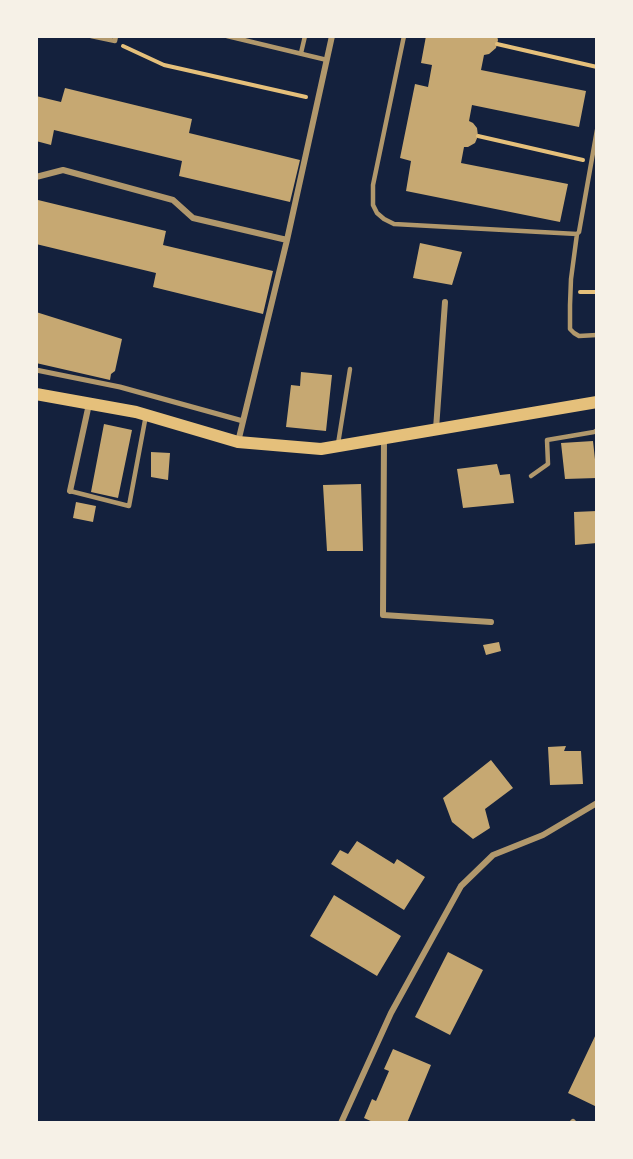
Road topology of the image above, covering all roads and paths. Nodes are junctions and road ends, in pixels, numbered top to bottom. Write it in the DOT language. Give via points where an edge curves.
graph roads {
  1 [pos="91,36"];
  2 [pos="227,36"];
  3 [pos="305,36"];
  4 [pos="332,36"];
  5 [pos="404,36"];
  6 [pos="115,39"];
  7 [pos="497,44"];
  8 [pos="301,53"];
  9 [pos="327,60"];
  10 [pos="597,67"];
  11 [pos="319,100"];
  12 [pos="597,130"];
  13 [pos="478,136"];
  14 [pos="591,162"];
  15 [pos="36,177"];
  16 [pos="577,234"];
  17 [pos="287,240"];
  18 [pos="445,302"];
  19 [pos="597,335"];
  20 [pos="350,369"];
  21 [pos="36,370"];
  22 [pos="36,393"];
  23 [pos="597,402"];
  24 [pos="89,403"];
  25 [pos="146,415"];
  26 [pos="243,421"];
  27 [pos="436,430"];
  28 [pos="597,430"];
  29 [pos="384,438"];
  30 [pos="238,442"];
  31 [pos="337,447"];
  32 [pos="531,476"];
  33 [pos="70,490"];
  34 [pos="491,622"];
  35 [pos="597,803"];
  36 [pos="341,1123"];
  1 -- 6 [label="lane"];
  2 -- 8 [label="lane"];
  3 -- 8 [label="lane"];
  4 -- 9 [label="street"];
  5 -- 16 [label="lane" via="374,185 377,213 394,224"];
  6 -- 11 [label="path" via="164,65"];
  7 -- 10 [label="path"];
  8 -- 9 [label="lane"];
  9 -- 11 [label="street"];
  11 -- 17 [label="street"];
  12 -- 14 [label="lane"];
  13 -- 14 [label="path"];
  14 -- 16 [label="lane"];
  15 -- 17 [label="street" via="63,170 173,200 193,218"];
  16 -- 19 [label="lane" via="570,329 579,336"];
  17 -- 26 [label="street"];
  18 -- 27 [label="street"];
  20 -- 31 [label="lane"];
  21 -- 26 [label="street" via="112,385"];
  22 -- 24 [label="main road"];
  23 -- 27 [label="main road"];
  24 -- 25 [label="main road"];
  24 -- 33 [label="street"];
  25 -- 30 [label="main road"];
  25 -- 33 [label="lane" via="129,506"];
  26 -- 30 [label="street"];
  27 -- 29 [label="main road"];
  28 -- 32 [label="lane" via="547,440 548,464"];
  29 -- 31 [label="main road"];
  29 -- 34 [label="street" via="383,615"];
  30 -- 31 [label="main road"];
  35 -- 36 [label="street" via="543,834 493,855 461,886 391,1013"];
}
